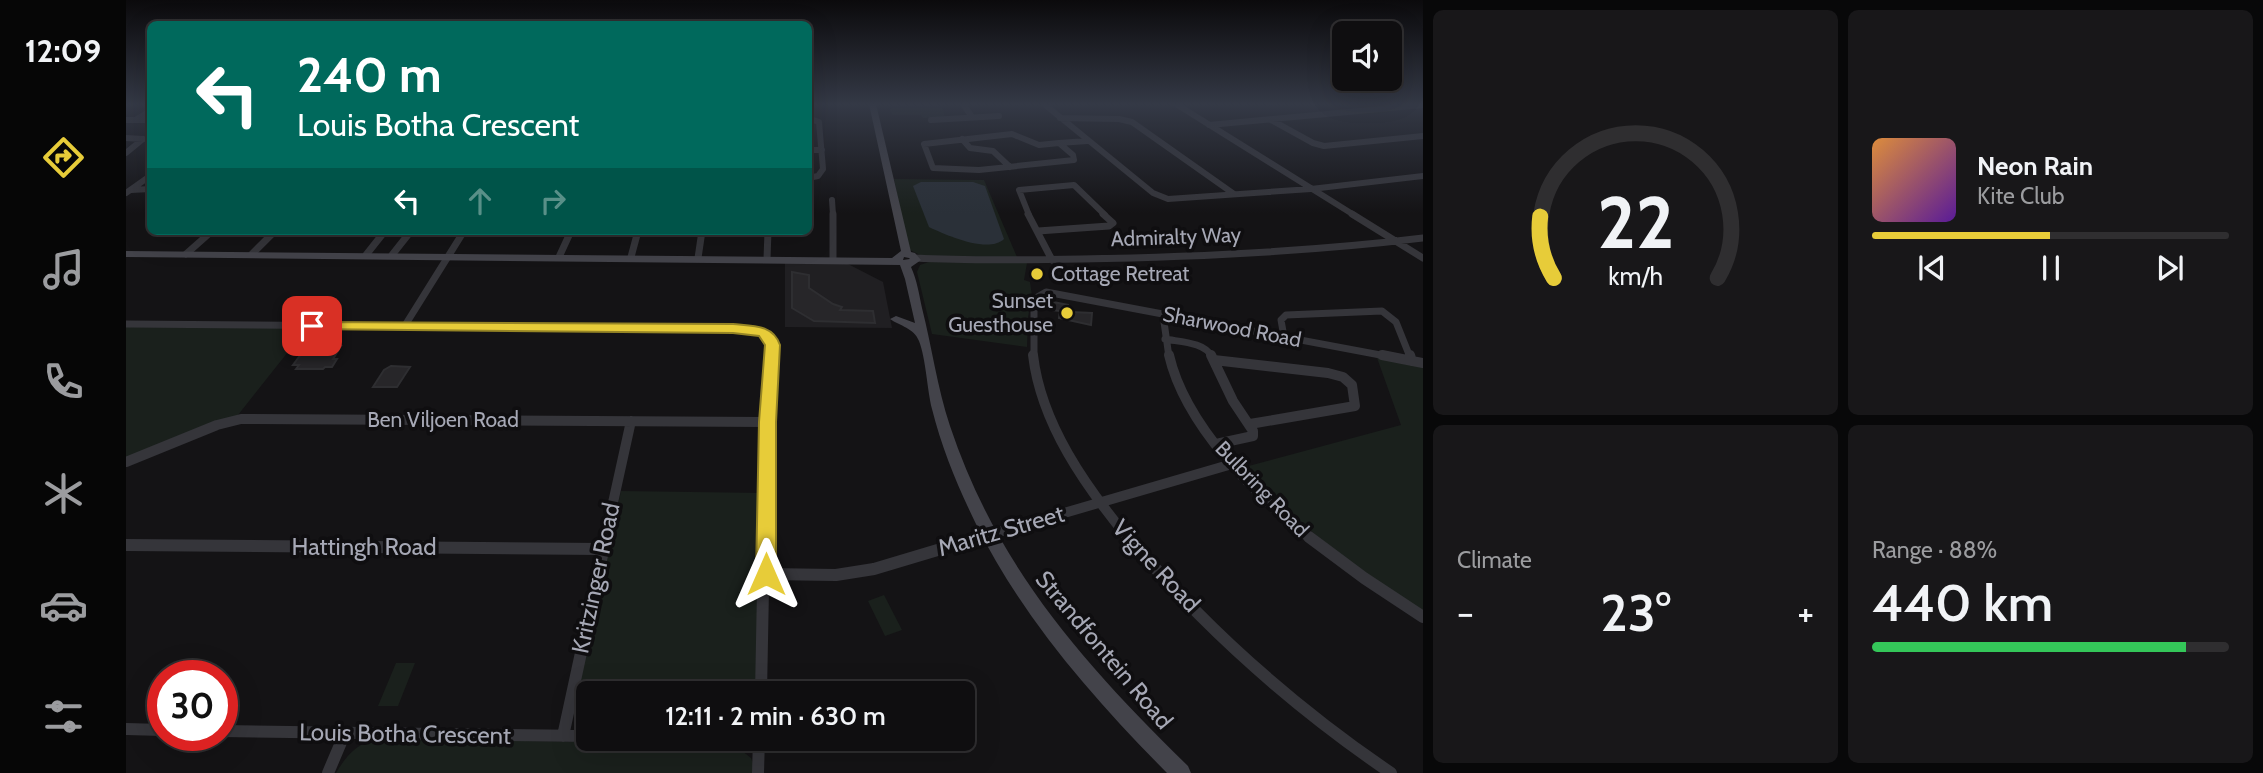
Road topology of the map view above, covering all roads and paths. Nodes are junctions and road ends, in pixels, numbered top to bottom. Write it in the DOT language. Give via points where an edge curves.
graph roads {
  1 [pos="144,140"];
  2 [pos="821,140"];
  3 [pos="880,140"];
  4 [pos="952,140"];
  5 [pos="963,140"];
  6 [pos="1025,140"];
  7 [pos="1158,140"];
  8 [pos="1233,140"];
  9 [pos="1308,140"];
  10 [pos="1383,140"];
  11 [pos="1087,141"];
  12 [pos="1059,143"];
  13 [pos="812,150"];
  14 [pos="822,150"];
  15 [pos="126,153"];
  16 [pos="1010,167"];
  17 [pos="812,176"];
  18 [pos="1423,176"];
  19 [pos="147,178"];
  20 [pos="1311,189"];
  21 [pos="147,190"];
  22 [pos="129,192"];
  23 [pos="1235,194"];
  24 [pos="832,200"];
  25 [pos="1038,231"];
  26 [pos="208,235"];
  27 [pos="271,235"];
  28 [pos="382,235"];
  29 [pos="408,235"];
  30 [pos="461,235"];
  31 [pos="569,235"];
  32 [pos="637,235"];
  33 [pos="701,235"];
  34 [pos="768,235"];
  35 [pos="1423,238"];
  36 [pos="1396,242"];
  37 [pos="126,254"];
  38 [pos="187,254"];
  39 [pos="252,254"];
  40 [pos="366,255"];
  41 [pos="393,255"];
  42 [pos="448,256"];
  43 [pos="559,257"];
  44 [pos="631,257"];
  45 [pos="697,257"];
  46 [pos="767,257"];
  47 [pos="833,258"];
  48 [pos="1423,258"];
  49 [pos="863,259"];
  50 [pos="1052,260"];
  51 [pos="907,263"];
  52 [pos="1041,293"];
  53 [pos="1163,315"];
  54 [pos="896,319"];
  55 [pos="126,324"];
  56 [pos="404,327"];
  57 [pos="1284,337"];
  58 [pos="1165,339"];
  59 [pos="925,340"];
  60 [pos="1214,360"];
  61 [pos="1412,361"];
  62 [pos="1423,363"];
  63 [pos="631,421"];
  64 [pos="767,422"];
  65 [pos="1250,424"];
  66 [pos="1216,444"];
  67 [pos="126,462"];
  68 [pos="1232,464"];
  69 [pos="1098,502"];
  70 [pos="989,535"];
  71 [pos="126,545"];
  72 [pos="601,549"];
  73 [pos="766,574"];
  74 [pos="1423,617"];
  75 [pos="762,681"];
  76 [pos="126,729"];
  77 [pos="147,730"];
  78 [pos="238,731"];
  79 [pos="345,733"];
  80 [pos="563,736"];
  81 [pos="576,736"];
  82 [pos="759,751"];
  83 [pos="328,773"];
  84 [pos="758,773"];
  85 [pos="1181,773"];
  86 [pos="1391,773"];
  1 -- 15 [label="street"];
  2 -- 14 [label="street"];
  3 -- 51 [label="main road, Strandfontein Road"];
  4 -- 16 [label="street" via="924,143 931,166 939,170"];
  5 -- 16 [label="street" via="970,148 993,151"];
  6 -- 12 [label="street"];
  7 -- 23 [label="street"];
  8 -- 20 [label="street"];
  9 -- 10 [label="street" via="1324,146"];
  11 -- 12 [label="street"];
  11 -- 23 [label="street" via="1163,198"];
  12 -- 16 [label="street" via="1074,160"];
  13 -- 14 [label="street"];
  14 -- 17 [label="street" via="823,172"];
  18 -- 20 [label="street"];
  19 -- 22 [label="street"];
  20 -- 23 [label="street"];
  20 -- 36 [label="street"];
  21 -- 22 [label="street"];
  24 -- 47 [label="street"];
  25 -- 25 [label="street" via="1019,190 1074,185 1113,223"];
  25 -- 50 [label="street"];
  26 -- 38 [label="street"];
  27 -- 39 [label="street"];
  28 -- 40 [label="street"];
  29 -- 41 [label="street"];
  30 -- 42 [label="street"];
  31 -- 43 [label="street"];
  32 -- 44 [label="street"];
  33 -- 45 [label="street"];
  34 -- 46 [label="street"];
  35 -- 36 [label="street, Admiralty Way"];
  36 -- 48 [label="street"];
  36 -- 50 [label="street, Admiralty Way" via="1197,256"];
  37 -- 38 [label="main road, Admiralty Way"];
  38 -- 39 [label="main road, Admiralty Way"];
  39 -- 40 [label="main road, Admiralty Way"];
  40 -- 41 [label="main road, Admiralty Way"];
  41 -- 42 [label="main road, Admiralty Way"];
  42 -- 43 [label="main road, Admiralty Way"];
  42 -- 56 [label="street"];
  43 -- 44 [label="main road, Admiralty Way"];
  44 -- 45 [label="main road, Admiralty Way"];
  45 -- 46 [label="main road, Admiralty Way"];
  46 -- 47 [label="main road, Admiralty Way"];
  47 -- 49 [label="main road, Admiralty Way"];
  47 -- 51 [label="main road, Admiralty Way"];
  49 -- 51 [label="main road, Admiralty Way"];
  49 -- 51 [label="main road"];
  50 -- 51 [label="street, Admiralty Way" via="930,259"];
  51 -- 59 [label="main road, Strandfontein Road"];
  52 -- 53 [label="street, Sharwood Road"];
  52 -- 69 [label="street, Vigne Road" via="1034,299 1032,329 1041,395 1062,442"];
  53 -- 57 [label="street, Sharwood Road"];
  53 -- 58 [label="street, Bulbring Road"];
  54 -- 59 [label="main road" via="910,324"];
  55 -- 56 [label="street"];
  56 -- 64 [label="street" via="757,330 768,335 772,345"];
  57 -- 61 [label="street, Sharwood Road"];
  57 -- 61 [label="street" via="1281,320 1286,315 1376,309 1393,318"];
  58 -- 60 [label="street" via="1202,347"];
  58 -- 66 [label="street, Bulbring Road" via="1180,391"];
  59 -- 70 [label="main road, Strandfontein Road" via="943,424"];
  60 -- 65 [label="street" via="1233,401"];
  60 -- 65 [label="street" via="1328,373 1352,385 1356,406"];
  61 -- 62 [label="street, Sharwood Road"];
  63 -- 64 [label="street, Ben Viljoen Road"];
  63 -- 67 [label="street, Ben Viljoen Road" via="241,419"];
  63 -- 72 [label="street, Kritzinger Road"];
  64 -- 73 [label="street"];
  65 -- 66 [label="street" via="1251,438"];
  66 -- 68 [label="street, Bulbring Road"];
  68 -- 69 [label="street, Maritz Street"];
  68 -- 74 [label="street, Bulbring Road" via="1301,531"];
  69 -- 70 [label="street, Maritz Street"];
  69 -- 86 [label="street, Vigne Road" via="1155,572 1263,674"];
  70 -- 73 [label="street, Maritz Street" via="856,573"];
  70 -- 85 [label="main road, Strandfontein Road" via="1034,607 1118,708"];
  71 -- 72 [label="street, Hattingh Road"];
  72 -- 80 [label="street, Kritzinger Road"];
  73 -- 75 [label="street"];
  76 -- 77 [label="street"];
  78 -- 79 [label="street, Louis Botha Crescent"];
  79 -- 80 [label="street, Louis Botha Crescent"];
  79 -- 83 [label="street"];
  80 -- 81 [label="street, Louis Botha Crescent"];
  82 -- 84 [label="street"];
}
